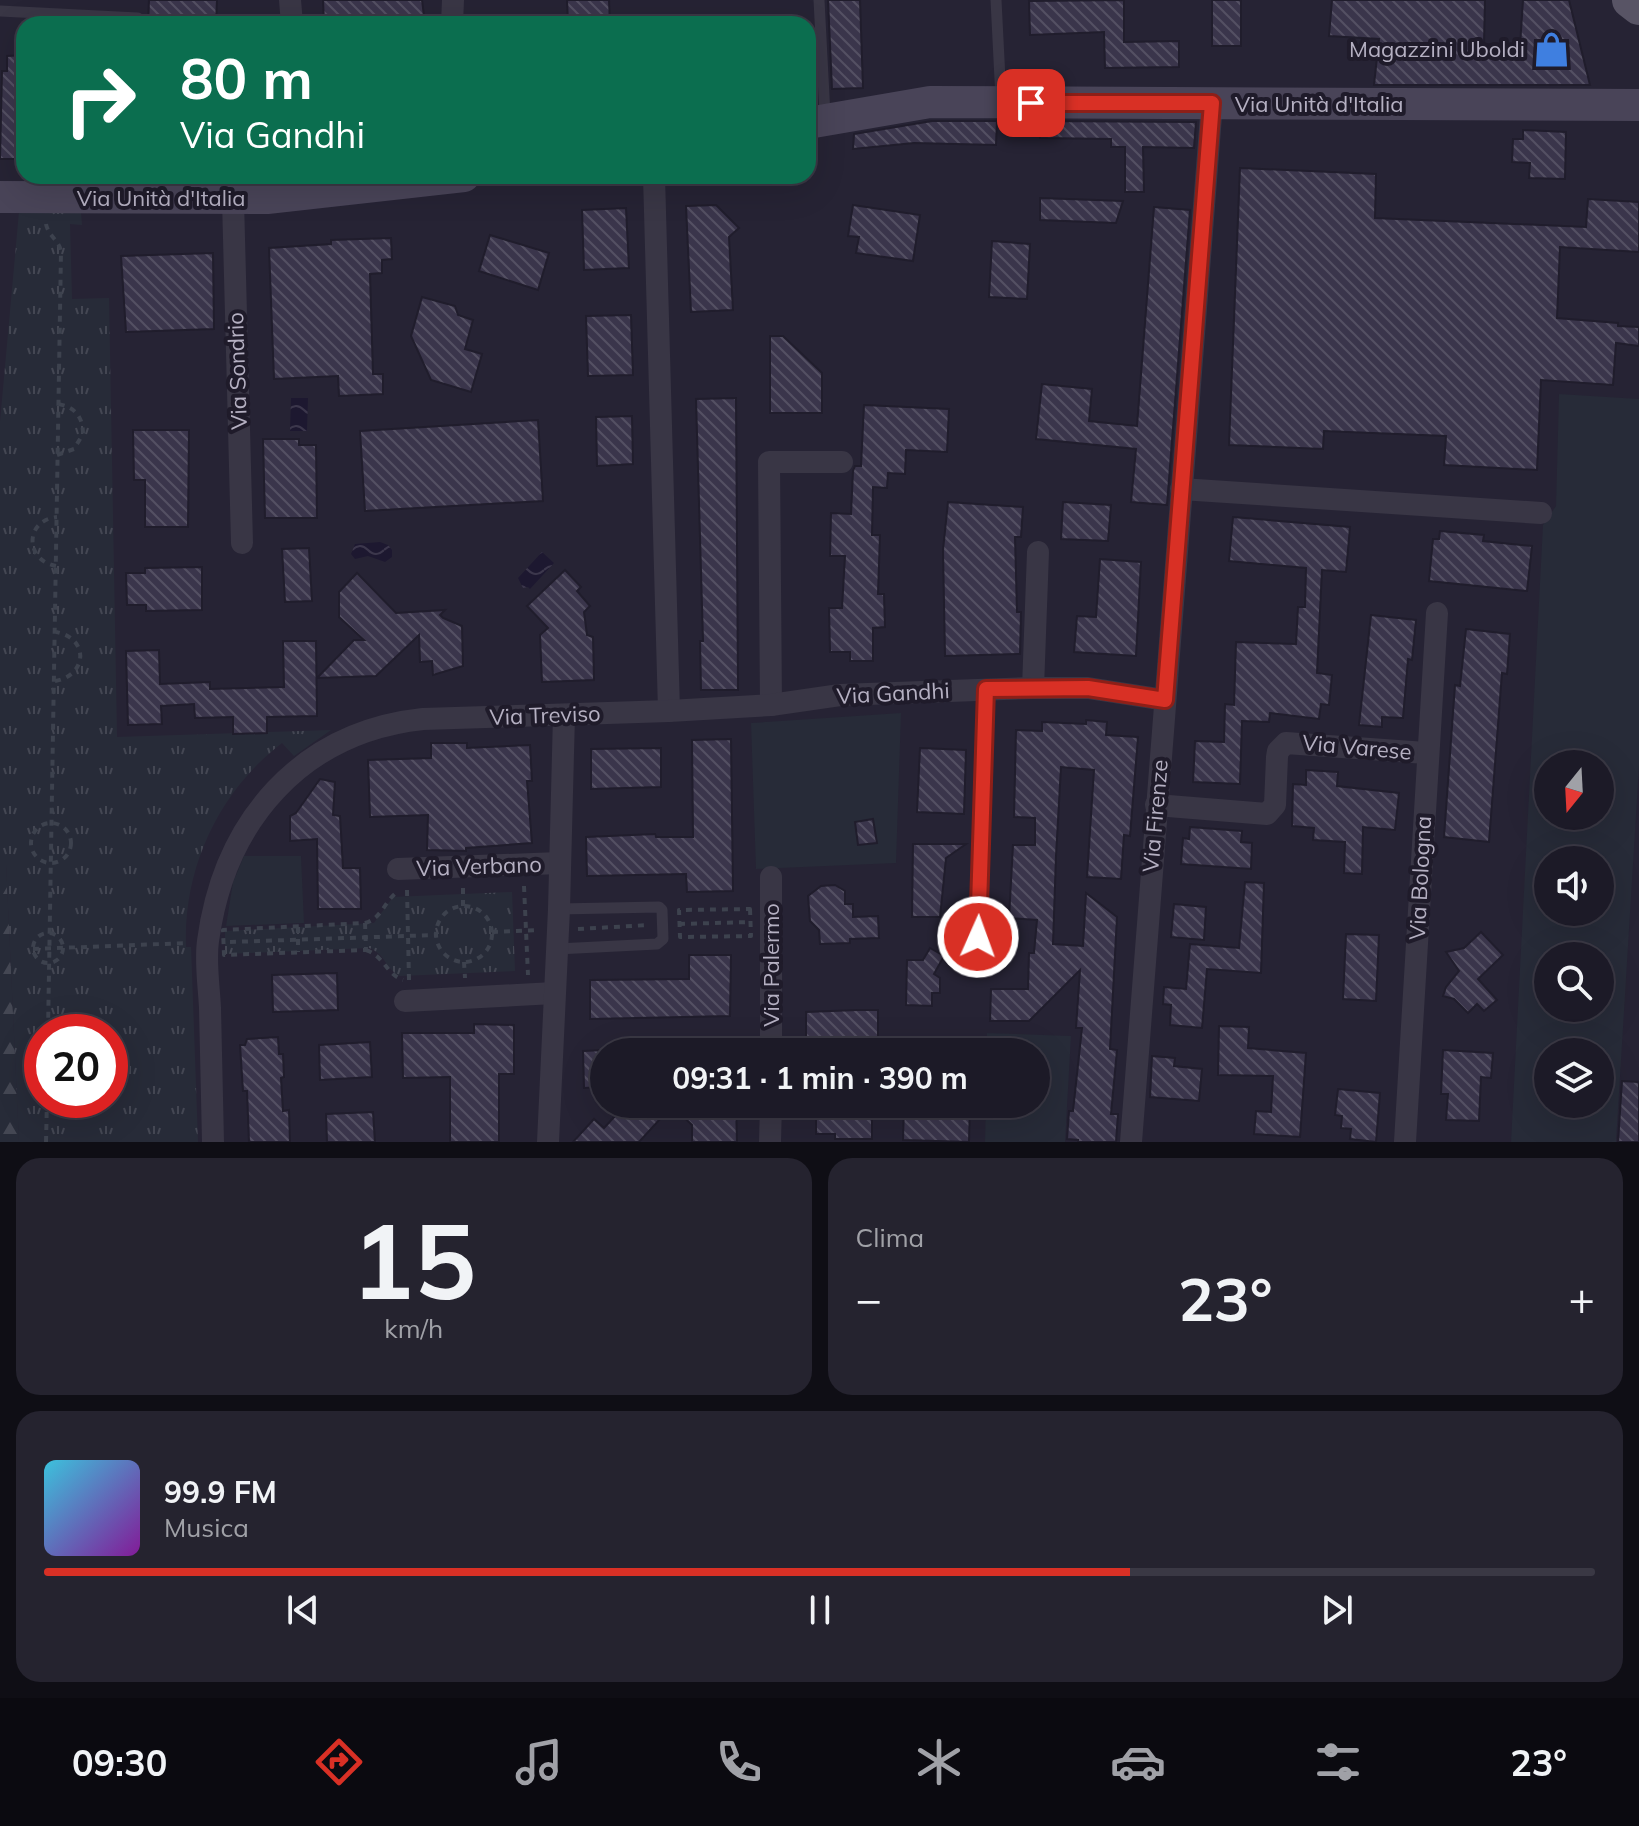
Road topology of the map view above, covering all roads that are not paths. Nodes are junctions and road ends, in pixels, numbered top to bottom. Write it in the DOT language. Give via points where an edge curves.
graph roads {
  1 [pos="819,0"];
  2 [pos="996,0"];
  3 [pos="1630,0"];
  4 [pos="1639,7"];
  5 [pos="0,11"];
  6 [pos="99,16"];
  7 [pos="1001,102"];
  8 [pos="1212,103"];
  9 [pos="1639,105"];
  10 [pos="816,122"];
  11 [pos="335,184"];
  12 [pos="654,184"];
  13 [pos="301,186"];
  14 [pos="0,197"];
  15 [pos="233,200"];
  16 [pos="842,462"];
  17 [pos="1181,489"];
  18 [pos="1541,513"];
  19 [pos="242,543"];
  20 [pos="1038,552"];
  21 [pos="1437,613"];
  22 [pos="1033,688"];
  23 [pos="986,689"];
  24 [pos="1165,700"];
  25 [pos="771,705"];
  26 [pos="669,711"];
  27 [pos="564,715"];
  28 [pos="1426,753"];
  29 [pos="1156,805"];
  30 [pos="559,863"];
  31 [pos="398,869"];
  32 [pos="771,877"];
  33 [pos="559,909"];
  34 [pos="557,949"];
  35 [pos="978,966"];
  36 [pos="554,993"];
  37 [pos="405,1001"];
  38 [pos="771,1038"];
  39 [pos="771,1118"];
  40 [pos="213,1142"];
  41 [pos="548,1142"];
  42 [pos="770,1142"];
  43 [pos="1131,1142"];
  44 [pos="1405,1142"];
  1 -- 10 [label="lane"];
  2 -- 7 [label="lane"];
  3 -- 4 [label="main road"];
  5 -- 6 [label="lane"];
  7 -- 8 [label="street, Via Unità d'Italia"];
  7 -- 10 [label="street, Via Unità d'Italia" via="915,103"];
  8 -- 9 [label="street, Via Unità d'Italia"];
  8 -- 17 [label="street, Via Firenze"];
  11 -- 13 [label="street, Via Unità d'Italia"];
  12 -- 26 [label="street"];
  13 -- 15 [label="street, Via Unità d'Italia"];
  14 -- 15 [label="street, Via Unità d'Italia"];
  15 -- 19 [label="street, Via Sondrio"];
  16 -- 25 [label="street" via="769,462"];
  17 -- 18 [label="street"];
  17 -- 24 [label="street, Via Firenze"];
  20 -- 22 [label="street"];
  21 -- 28 [label="street, Via Bologna"];
  22 -- 23 [label="street, Via Gandhi"];
  22 -- 24 [label="street, Via Gandhi" via="1088,688"];
  23 -- 25 [label="street, Via Gandhi" via="840,695"];
  23 -- 35 [label="lane"];
  24 -- 29 [label="street, Via Firenze"];
  25 -- 26 [label="street, Via Gandhi"];
  26 -- 27 [label="street, Via Treviso"];
  27 -- 30 [label="street, Via Verbano"];
  27 -- 40 [label="street, Via Treviso" via="389,724 339,741 269,797 246,826 228,866 208,942"];
  28 -- 29 [label="street, Via Varese" via="1286,743 1278,751 1275,805 1267,814"];
  28 -- 44 [label="street, Via Bologna"];
  29 -- 43 [label="street, Via Firenze"];
  30 -- 31 [label="street, Via Verbano"];
  30 -- 33 [label="street, Via Verbano"];
  32 -- 38 [label="street, Via Palermo"];
  33 -- 34 [label="street, Via Verbano"];
  33 -- 34 [label="lane" via="659,907 663,939 657,944"];
  34 -- 36 [label="street, Via Verbano"];
  36 -- 37 [label="street"];
  36 -- 41 [label="street, Via Verbano"];
  39 -- 42 [label="street"];
}
